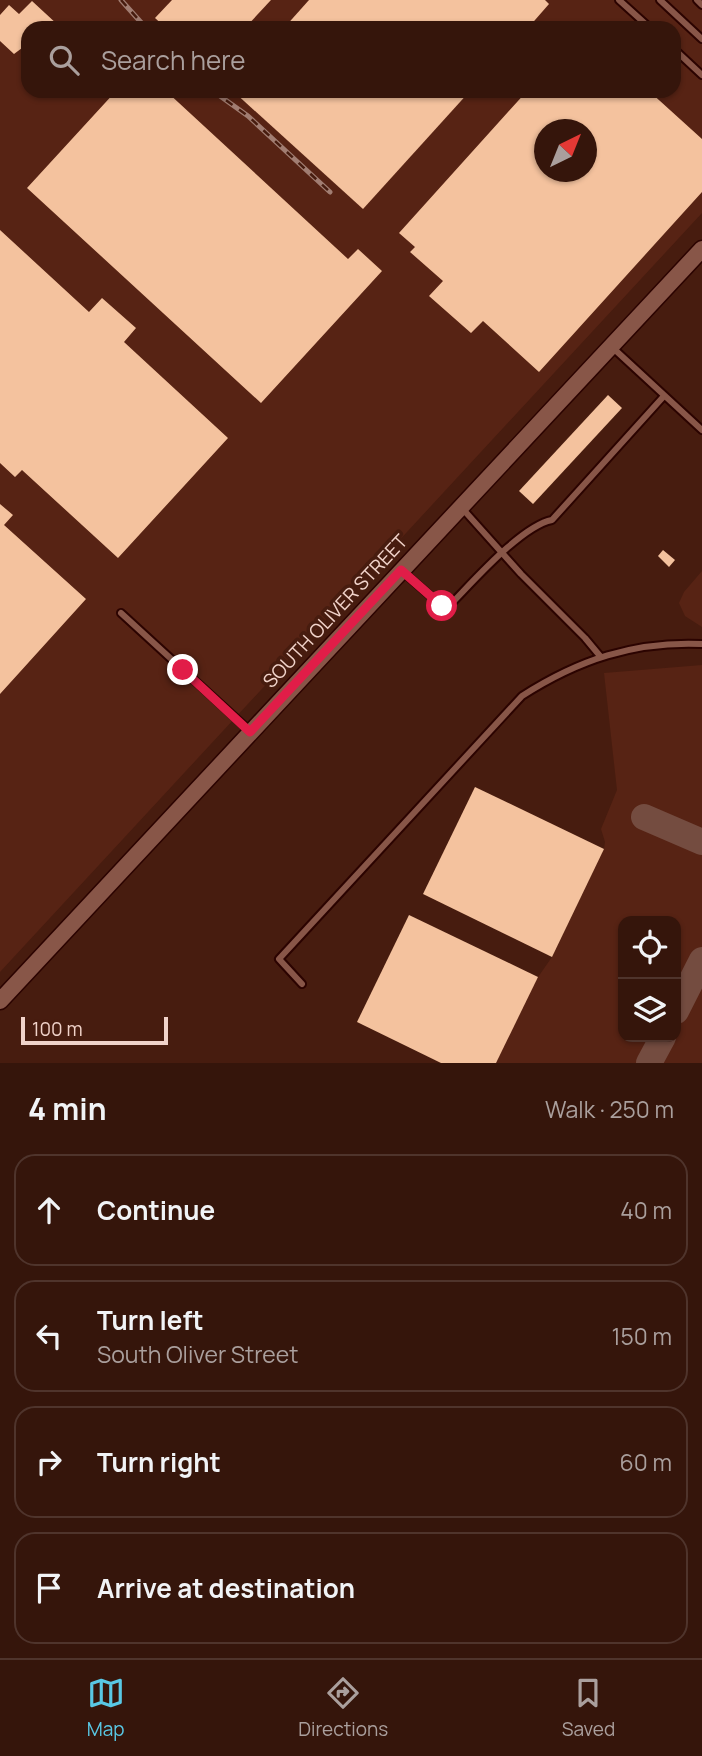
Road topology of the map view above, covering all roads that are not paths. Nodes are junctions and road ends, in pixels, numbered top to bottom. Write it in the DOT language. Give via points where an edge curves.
graph roads {
  1 [pos="620,0"];
  2 [pos="660,0"];
  3 [pos="697,0"];
  4 [pos="702,5"];
  5 [pos="642,21"];
  6 [pos="702,39"];
  7 [pos="681,56"];
  8 [pos="702,75"];
  9 [pos="702,249"];
  10 [pos="611,346"];
  11 [pos="664,396"];
  12 [pos="702,430"];
  13 [pos="461,507"];
  14 [pos="503,552"];
  15 [pos="401,570"];
  16 [pos="121,613"];
  17 [pos="702,643"];
  18 [pos="600,656"];
  19 [pos="250,732"];
  20 [pos="302,985"];
  21 [pos="0,1001"];
  1 -- 5 [label="lane"];
  2 -- 6 [label="lane"];
  3 -- 4 [label="lane"];
  7 -- 8 [label="lane"];
  9 -- 10 [label="main road, SOUTH OLIVER STREET"];
  10 -- 11 [label="lane"];
  10 -- 13 [label="main road, SOUTH OLIVER STREET"];
  11 -- 12 [label="lane"];
  11 -- 14 [label="lane" via="552,520 539,523"];
  13 -- 14 [label="lane"];
  13 -- 15 [label="main road, SOUTH OLIVER STREET"];
  14 -- 15 [label="lane" via="449,606 442,606"];
  14 -- 18 [label="lane"];
  15 -- 19 [label="main road, SOUTH OLIVER STREET"];
  16 -- 19 [label="lane"];
  17 -- 18 [label="lane" via="657,645"];
  18 -- 20 [label="lane" via="555,675 522,696 279,960"];
  19 -- 21 [label="main road, SOUTH OLIVER STREET"];
}
